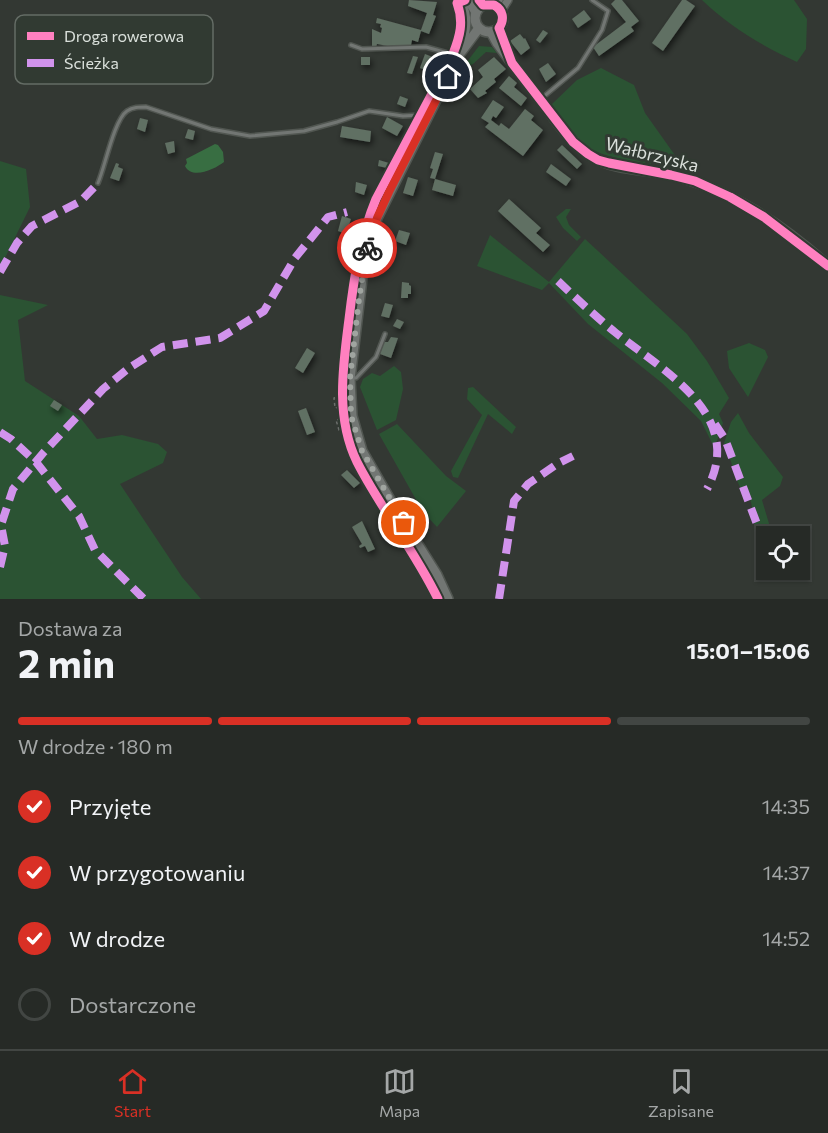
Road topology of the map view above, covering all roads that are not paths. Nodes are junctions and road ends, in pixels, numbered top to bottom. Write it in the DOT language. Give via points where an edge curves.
graph roads {
  1 [pos="460,0"];
  2 [pos="468,0"];
  3 [pos="508,0"];
  4 [pos="592,0"];
  5 [pos="480,5"];
  6 [pos="498,5"];
  7 [pos="488,30"];
  8 [pos="351,45"];
  9 [pos="458,56"];
  10 [pos="541,100"];
  11 [pos="428,118"];
  12 [pos="98,183"];
  13 [pos="828,266"];
  14 [pos="385,334"];
  15 [pos="350,378"];
  16 [pos="448,599"];
  1 -- 9 [label="main road" via="467,21"];
  2 -- 5 [label="main road"];
  3 -- 6 [label="street"];
  4 -- 10 [label="lane" via="608,10 602,30 578,68"];
  5 -- 6 [label="main road"];
  5 -- 7 [label="main road" via="475,20"];
  6 -- 7 [label="main road" via="503,20"];
  7 -- 9 [label="main road"];
  7 -- 10 [label="main road"];
  8 -- 9 [label="lane" via="362,49 426,46"];
  9 -- 11 [label="main road"];
  10 -- 13 [label="main road, Wałbrzyska" via="573,142 598,160 695,181 730,197 764,217"];
  11 -- 12 [label="lane" via="369,111 304,131 250,136 135,107 119,121"];
  11 -- 15 [label="main road" via="389,192 369,241"];
  14 -- 15 [label="lane" via="376,357 356,378"];
  15 -- 16 [label="main road" via="351,416 362,451"];
}
